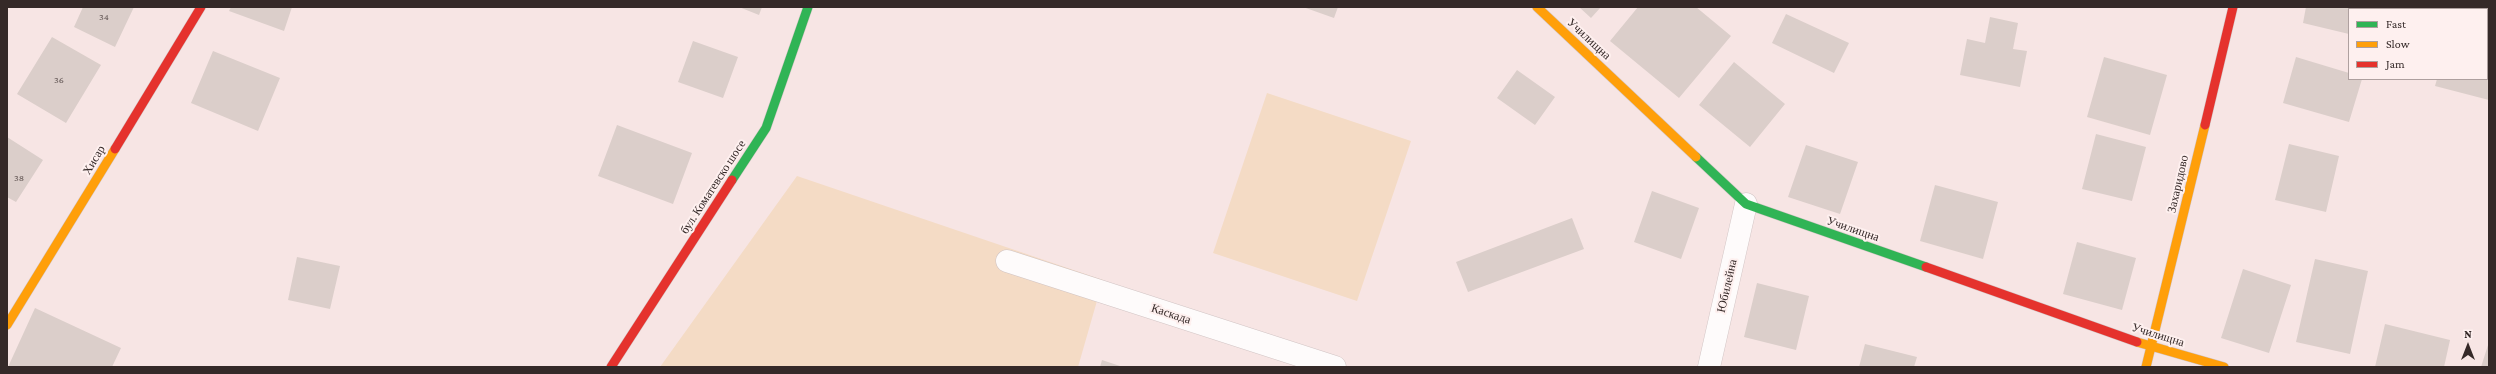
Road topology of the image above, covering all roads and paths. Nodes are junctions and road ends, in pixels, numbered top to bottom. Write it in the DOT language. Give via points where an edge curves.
graph roads {
  1 [pos="201,7"];
  2 [pos="808,7"];
  3 [pos="1537,7"];
  4 [pos="2232,7"];
  5 [pos="1746,204"];
  6 [pos="1007,261"];
  7 [pos="7,325"];
  8 [pos="2151,347"];
  9 [pos="611,367"];
  10 [pos="1335,367"];
  11 [pos="1709,367"];
  12 [pos="2146,367"];
  13 [pos="2224,367"];
  1 -- 7 [label="street, Хисар"];
  2 -- 9 [label="street, бул. Коматевско шосе" via="766,128"];
  3 -- 5 [label="street, Училищна"];
  4 -- 8 [label="street, Захаридово"];
  5 -- 8 [label="street, Училищна"];
  5 -- 11 [label="street, Юбилейна"];
  6 -- 10 [label="street, Каскада"];
  8 -- 12 [label="street, Захаридово"];
  8 -- 13 [label="street, Училищна"];
}
